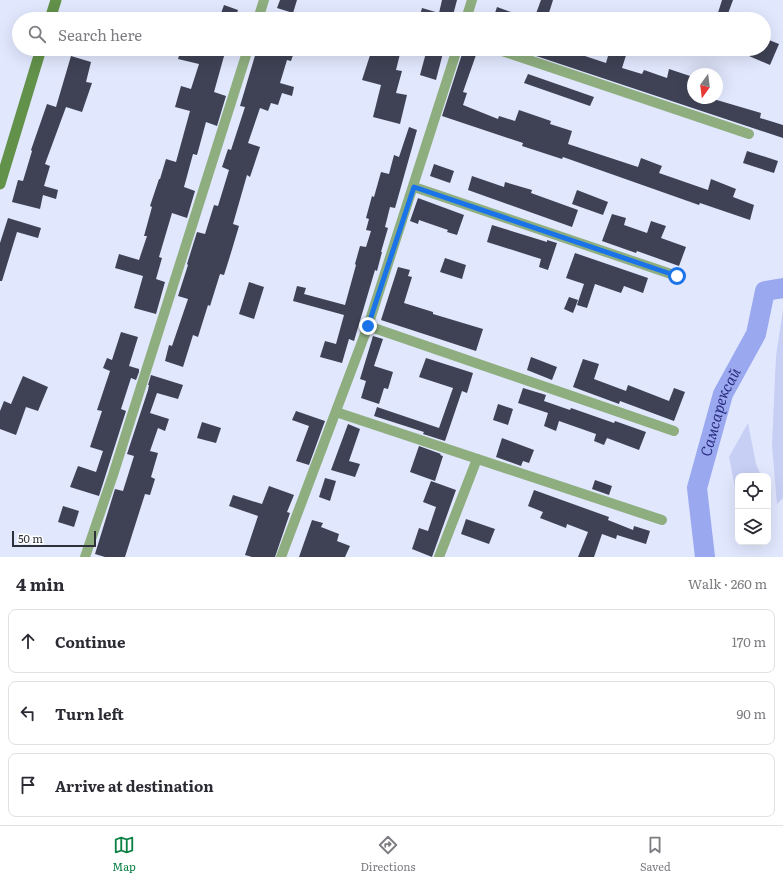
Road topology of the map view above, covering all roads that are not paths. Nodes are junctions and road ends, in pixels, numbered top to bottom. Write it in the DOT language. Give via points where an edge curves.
graph roads {
  1 [pos="56,0"];
  2 [pos="264,0"];
  3 [pos="472,0"];
  4 [pos="52,12"];
  5 [pos="260,12"];
  6 [pos="468,12"];
  7 [pos="39,56"];
  8 [pos="246,56"];
  9 [pos="455,56"];
  10 [pos="517,56"];
  11 [pos="748,134"];
  12 [pos="0,184"];
  13 [pos="414,187"];
  14 [pos="677,276"];
  15 [pos="368,326"];
  16 [pos="336,412"];
  17 [pos="674,431"];
  18 [pos="477,459"];
  19 [pos="662,520"];
  20 [pos="85,557"];
  21 [pos="281,557"];
  22 [pos="438,557"];
  1 -- 4 [label="main road"];
  2 -- 5 [label="street"];
  3 -- 6 [label="street"];
  7 -- 12 [label="main road"];
  8 -- 20 [label="street" via="116,468"];
  9 -- 13 [label="street"];
  10 -- 11 [label="street"];
  13 -- 14 [label="street"];
  13 -- 15 [label="street"];
  15 -- 16 [label="street"];
  15 -- 17 [label="street"];
  16 -- 18 [label="street"];
  16 -- 21 [label="street"];
  18 -- 19 [label="street"];
  18 -- 22 [label="street"];
}
